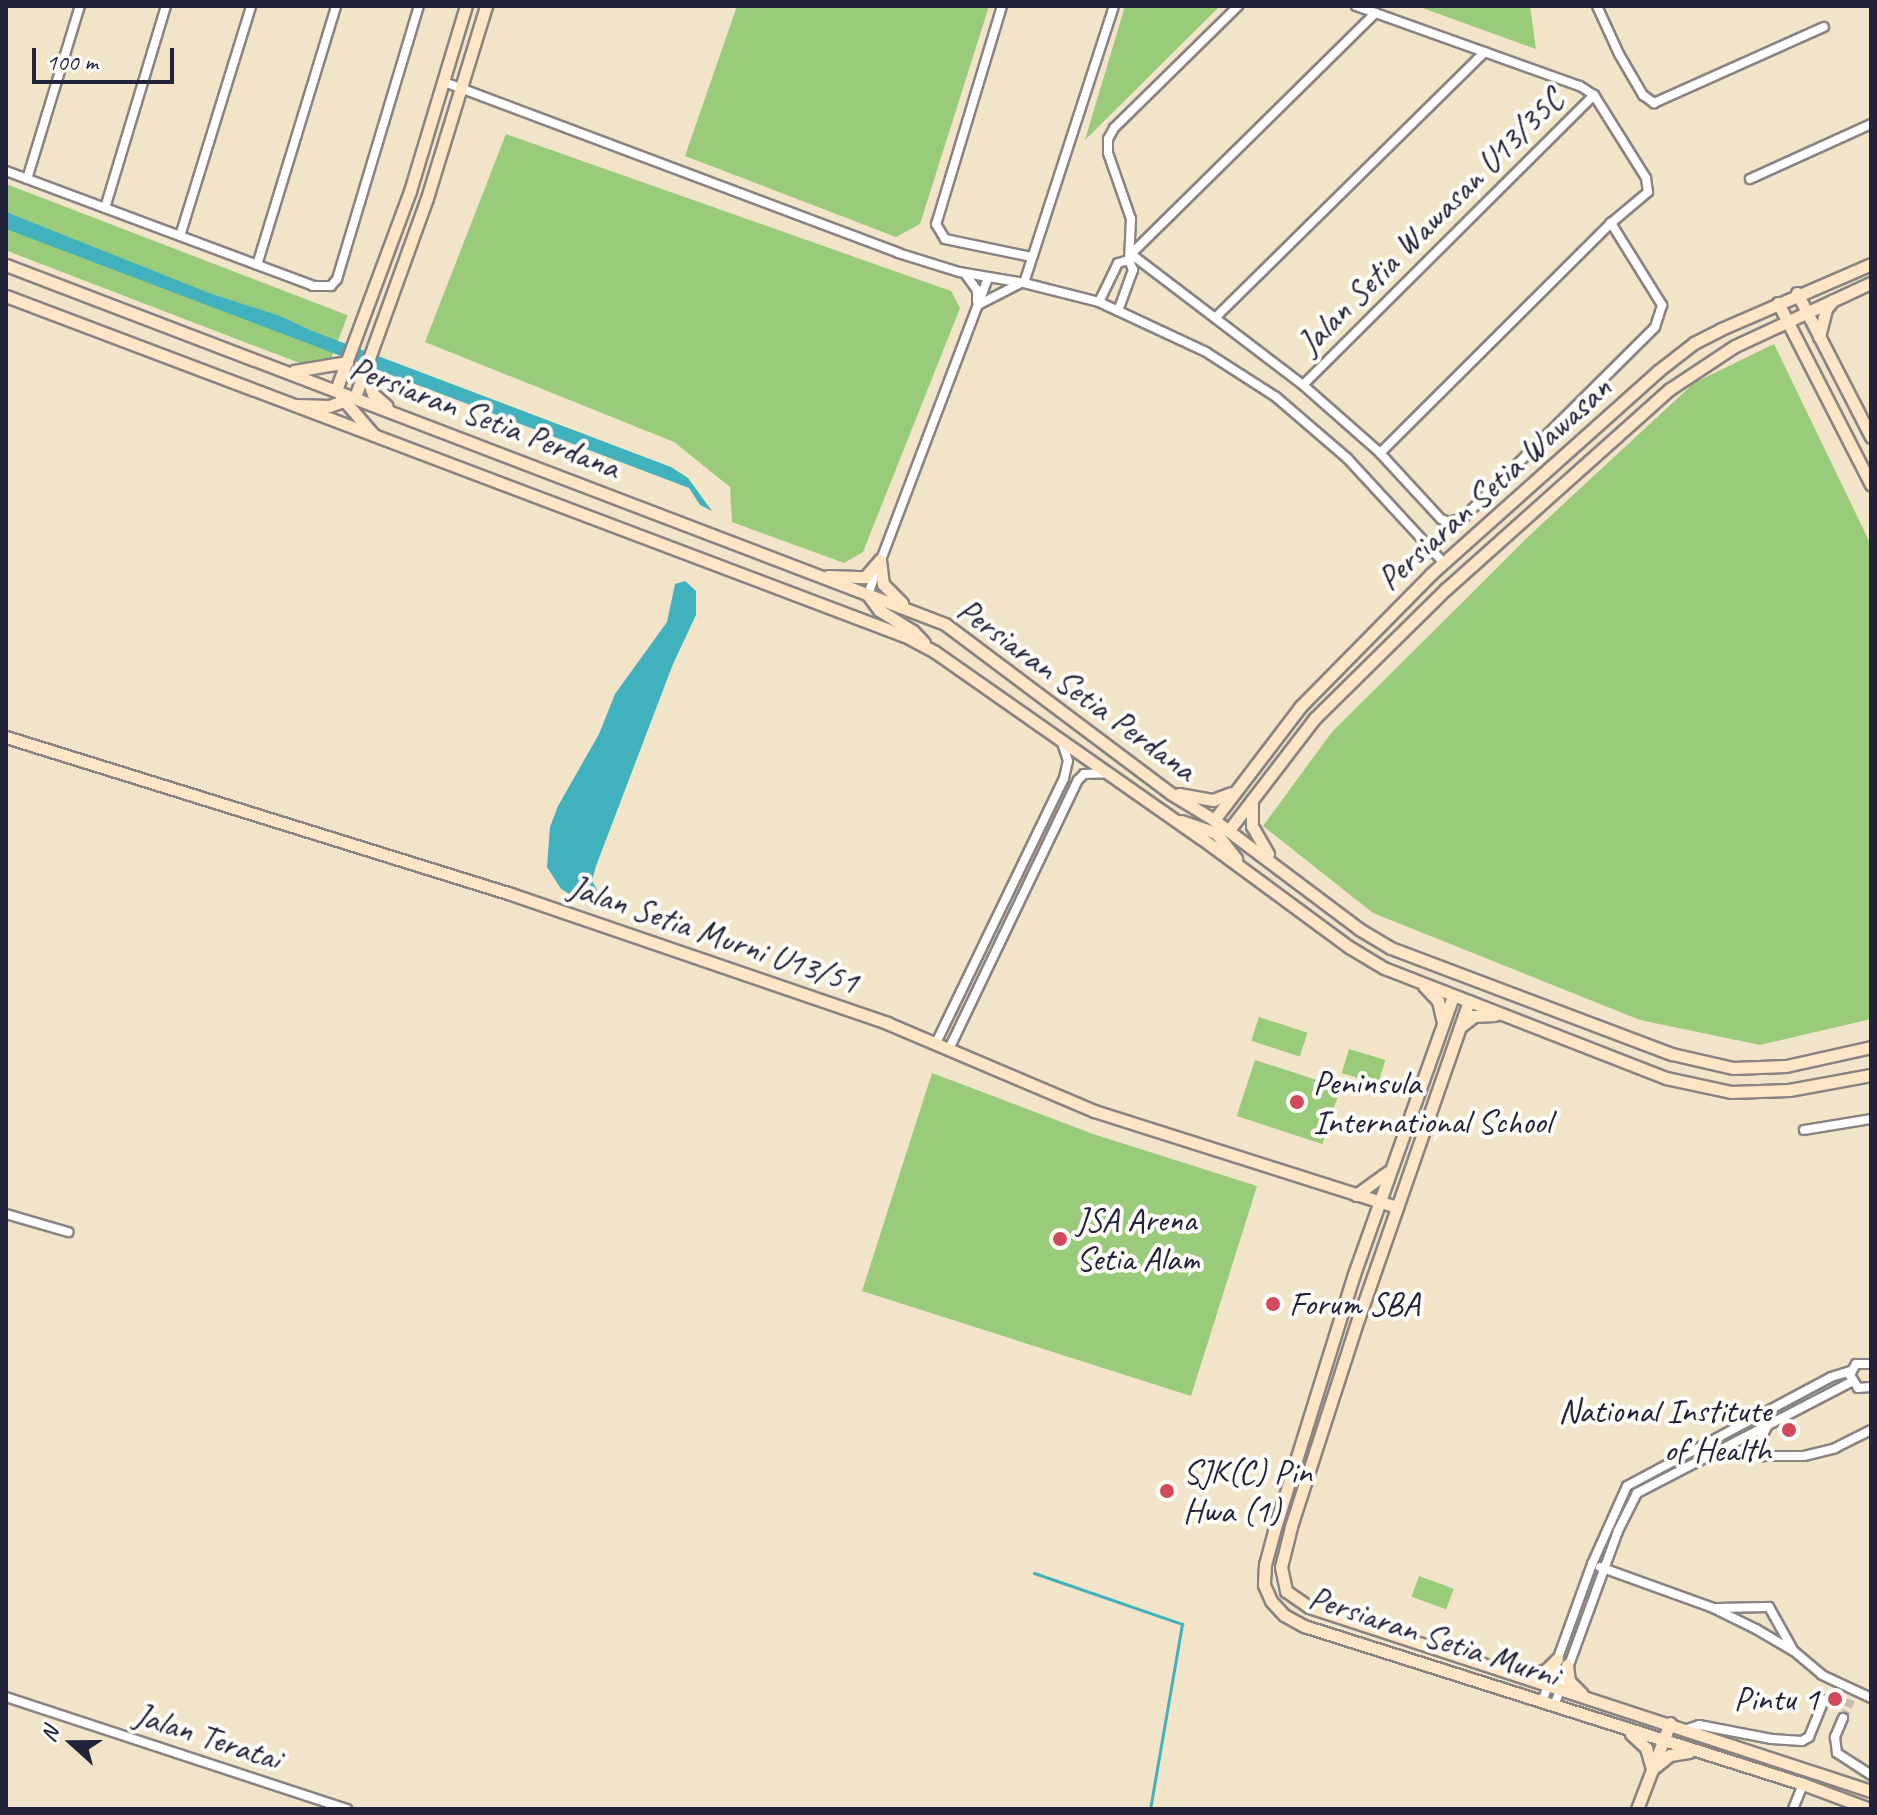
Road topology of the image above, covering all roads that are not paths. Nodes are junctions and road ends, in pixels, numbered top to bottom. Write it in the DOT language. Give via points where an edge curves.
graph roads {
  1 [pos="80,6"];
  2 [pos="166,6"];
  3 [pos="251,6"];
  4 [pos="336,6"];
  5 [pos="419,6"];
  6 [pos="466,6"];
  7 [pos="486,6"];
  8 [pos="1002,6"];
  9 [pos="1114,6"];
  10 [pos="1238,6"];
  11 [pos="1356,6"];
  12 [pos="1600,7"];
  13 [pos="1375,13"];
  14 [pos="1824,27"];
  15 [pos="1485,52"];
  16 [pos="444,82"];
  17 [pos="462,89"];
  18 [pos="1594,95"];
  19 [pos="1871,124"];
  20 [pos="6,171"];
  21 [pos="27,179"];
  22 [pos="1750,179"];
  23 [pos="105,208"];
  24 [pos="1611,223"];
  25 [pos="180,236"];
  26 [pos="1032,257"];
  27 [pos="1130,257"];
  28 [pos="1871,264"];
  29 [pos="6,265"];
  30 [pos="257,265"];
  31 [pos="964,273"];
  32 [pos="988,278"];
  33 [pos="1023,283"];
  34 [pos="1871,283"];
  35 [pos="1797,293"];
  36 [pos="6,296"];
  37 [pos="1836,297"];
  38 [pos="1099,302"];
  39 [pos="1778,303"];
  40 [pos="977,306"];
  41 [pos="1118,311"];
  42 [pos="1806,312"];
  43 [pos="1215,318"];
  44 [pos="1787,321"];
  45 [pos="1771,330"];
  46 [pos="1819,337"];
  47 [pos="1799,344"];
  48 [pos="347,361"];
  49 [pos="365,369"];
  50 [pos="286,371"];
  51 [pos="1303,385"];
  52 [pos="336,390"];
  53 [pos="350,400"];
  54 [pos="290,405"];
  55 [pos="396,413"];
  56 [pos="1871,437"];
  57 [pos="377,439"];
  58 [pos="1380,453"];
  59 [pos="1871,485"];
  60 [pos="880,560"];
  61 [pos="1444,563"];
  62 [pos="1471,567"];
  63 [pos="816,575"];
  64 [pos="1443,592"];
  65 [pos="868,594"];
  66 [pos="919,614"];
  67 [pos="930,649"];
  68 [pos="6,737"];
  69 [pos="1061,740"];
  70 [pos="1108,773"];
  71 [pos="1237,790"];
  72 [pos="1170,793"];
  73 [pos="1252,800"];
  74 [pos="1174,819"];
  75 [pos="1215,826"];
  76 [pos="1229,830"];
  77 [pos="1281,868"];
  78 [pos="1244,869"];
  79 [pos="1435,965"];
  80 [pos="1418,982"];
  81 [pos="1465,988"];
  82 [pos="1500,990"];
  83 [pos="1453,996"];
  84 [pos="1469,1001"];
  85 [pos="1515,1018"];
  86 [pos="1443,1023"];
  87 [pos="1459,1028"];
  88 [pos="936,1043"];
  89 [pos="1871,1047"];
  90 [pos="949,1049"];
  91 [pos="1871,1075"];
  92 [pos="1871,1119"];
  93 [pos="1804,1130"];
  94 [pos="1390,1169"];
  95 [pos="1356,1195"];
  96 [pos="1378,1201"];
  97 [pos="1396,1207"];
  98 [pos="6,1214"];
  99 [pos="1369,1229"];
  100 [pos="68,1232"];
  101 [pos="1871,1364"];
  102 [pos="1851,1371"];
  103 [pos="1851,1382"];
  104 [pos="1871,1387"];
  105 [pos="1768,1426"];
  106 [pos="1871,1430"];
  107 [pos="1726,1448"];
  108 [pos="1763,1456"];
  109 [pos="1592,1564"];
  110 [pos="1604,1569"];
  111 [pos="1713,1608"];
  112 [pos="1795,1652"];
  113 [pos="1562,1662"];
  114 [pos="1526,1678"];
  115 [pos="1831,1680"];
  116 [pos="1554,1687"];
  117 [pos="6,1697"];
  118 [pos="1587,1698"];
  119 [pos="1871,1698"];
  120 [pos="1548,1704"];
  121 [pos="1843,1718"];
  122 [pos="1670,1723"];
  123 [pos="1621,1727"];
  124 [pos="1687,1729"];
  125 [pos="1663,1741"];
  126 [pos="1706,1754"];
  127 [pos="1652,1770"];
  128 [pos="1871,1775"];
  129 [pos="1803,1784"];
  130 [pos="1871,1791"];
  131 [pos="313,1798"];
  132 [pos="308,1809"];
  133 [pos="347,1809"];
  134 [pos="1637,1809"];
  135 [pos="1793,1809"];
  136 [pos="1870,1809"];
  1 -- 21 [label="street"];
  2 -- 23 [label="street"];
  3 -- 25 [label="street"];
  4 -- 30 [label="street"];
  5 -- 30 [label="street" via="337,279 322,288"];
  6 -- 16 [label="street"];
  7 -- 17 [label="street"];
  8 -- 26 [label="street" via="936,224 945,239"];
  9 -- 26 [label="street"];
  10 -- 27 [label="street" via="1108,139 1131,219"];
  11 -- 13 [label="street"];
  12 -- 14 [label="street" via="1627,68 1654,103"];
  13 -- 15 [label="street"];
  13 -- 27 [label="street"];
  15 -- 18 [label="street"];
  15 -- 43 [label="street"];
  16 -- 17 [label="street"];
  16 -- 48 [label="street"];
  17 -- 31 [label="street" via="883,248"];
  17 -- 49 [label="street"];
  18 -- 24 [label="street" via="1646,178 1648,192"];
  18 -- 51 [label="street, Jalan Setia Wawasan U13/35C"];
  19 -- 22 [label="street"];
  20 -- 21 [label="street"];
  21 -- 23 [label="street"];
  23 -- 25 [label="street"];
  24 -- 58 [label="street"];
  24 -- 58 [label="street" via="1659,298 1662,312 1655,327 1621,362 1464,517 1441,519"];
  25 -- 30 [label="street"];
  26 -- 33 [label="street"];
  27 -- 38 [label="street" via="1118,263"];
  27 -- 41 [label="street" via="1133,270"];
  27 -- 43 [label="street"];
  28 -- 35 [label="street, Persiaran Setia Wawasan"];
  29 -- 50 [label="street, Persiaran Setia Perdana"];
  31 -- 32 [label="street"];
  31 -- 40 [label="street" via="977,290"];
  32 -- 33 [label="street"];
  32 -- 40 [label="street"];
  33 -- 38 [label="street"];
  33 -- 40 [label="street"];
  34 -- 37 [label="street, Persiaran Setia Wawasan"];
  35 -- 39 [label="street, Persiaran Setia Wawasan"];
  35 -- 42 [label="street"];
  36 -- 54 [label="street, Persiaran Setia Perdana"];
  37 -- 42 [label="street, Persiaran Setia Wawasan"];
  37 -- 46 [label="street" via="1826,309"];
  38 -- 41 [label="street"];
  39 -- 44 [label="street"];
  39 -- 61 [label="street, Persiaran Setia Wawasan" via="1679,354"];
  40 -- 60 [label="street"];
  41 -- 61 [label="street" via="1206,352 1276,397 1347,458"];
  42 -- 44 [label="street, Persiaran Setia Wawasan"];
  42 -- 46 [label="street"];
  43 -- 51 [label="street"];
  44 -- 45 [label="street, Persiaran Setia Wawasan"];
  44 -- 47 [label="street"];
  45 -- 47 [label="street"];
  45 -- 62 [label="street, Persiaran Setia Wawasan" via="1725,352 1670,389"];
  46 -- 56 [label="street"];
  47 -- 59 [label="street"];
  48 -- 50 [label="street"];
  48 -- 52 [label="street"];
  49 -- 53 [label="street"];
  49 -- 55 [label="street" via="373,394"];
  50 -- 52 [label="street, Persiaran Setia Perdana"];
  51 -- 58 [label="street"];
  52 -- 53 [label="street, Persiaran Setia Perdana"];
  53 -- 54 [label="street"];
  53 -- 55 [label="street, Persiaran Setia Perdana"];
  53 -- 57 [label="street"];
  54 -- 57 [label="street, Persiaran Setia Perdana"];
  55 -- 63 [label="street, Persiaran Setia Perdana"];
  57 -- 67 [label="street, Persiaran Setia Perdana" via="902,634"];
  60 -- 63 [label="street" via="859,578"];
  60 -- 65 [label="street"];
  60 -- 66 [label="street" via="890,594"];
  61 -- 62 [label="street"];
  61 -- 64 [label="street"];
  61 -- 71 [label="street, Persiaran Setia Wawasan" via="1300,707"];
  62 -- 64 [label="street, Persiaran Setia Wawasan"];
  63 -- 65 [label="street, Persiaran Setia Perdana"];
  64 -- 73 [label="street, Persiaran Setia Wawasan" via="1315,718"];
  65 -- 66 [label="street, Persiaran Setia Perdana"];
  65 -- 67 [label="street" via="879,610"];
  66 -- 72 [label="street, Persiaran Setia Perdana" via="945,624"];
  67 -- 69 [label="street, Persiaran Setia Perdana"];
  68 -- 88 [label="street, Jalan Setia Murni U13/51" via="511,894"];
  69 -- 70 [label="street, Persiaran Setia Perdana"];
  69 -- 88 [label="street" via="1068,761 1064,778"];
  70 -- 74 [label="street, Persiaran Setia Perdana"];
  70 -- 90 [label="street" via="1084,774 1078,780"];
  71 -- 72 [label="street" via="1213,800"];
  71 -- 75 [label="street, Persiaran Setia Wawasan"];
  72 -- 75 [label="street, Persiaran Setia Perdana"];
  73 -- 76 [label="street, Persiaran Setia Wawasan"];
  73 -- 77 [label="street" via="1255,834"];
  74 -- 75 [label="street"];
  74 -- 78 [label="street, Persiaran Setia Perdana"];
  75 -- 76 [label="street, Persiaran Setia Perdana"];
  75 -- 78 [label="street"];
  76 -- 77 [label="street, Persiaran Setia Perdana"];
  77 -- 79 [label="street, Persiaran Setia Perdana" via="1359,929"];
  78 -- 80 [label="street, Persiaran Setia Perdana" via="1349,947"];
  79 -- 81 [label="street"];
  79 -- 82 [label="street, Persiaran Setia Perdana"];
  80 -- 83 [label="street, Persiaran Setia Perdana"];
  80 -- 86 [label="street" via="1438,1001"];
  81 -- 82 [label="street"];
  81 -- 83 [label="street"];
  81 -- 84 [label="street"];
  82 -- 89 [label="street, Persiaran Setia Perdana" via="1672,1054 1733,1068 1786,1066"];
  83 -- 84 [label="street, Persiaran Setia Perdana"];
  83 -- 86 [label="street, Persiaran Setia Murni"];
  84 -- 85 [label="street, Persiaran Setia Perdana"];
  84 -- 87 [label="street, Persiaran Setia Murni"];
  85 -- 87 [label="street" via="1482,1013"];
  85 -- 91 [label="street, Persiaran Setia Perdana" via="1666,1078 1731,1092 1789,1090"];
  86 -- 94 [label="street, Persiaran Setia Murni"];
  87 -- 97 [label="street, Persiaran Setia Murni"];
  88 -- 90 [label="street, Jalan Setia Murni U13/51"];
  90 -- 95 [label="street, Jalan Setia Murni U13/51" via="1094,1111"];
  92 -- 93 [label="street"];
  94 -- 95 [label="street"];
  94 -- 96 [label="street, Persiaran Setia Murni"];
  95 -- 96 [label="street, Jalan Setia Murni U13/51"];
  95 -- 99 [label="street" via="1366,1207"];
  96 -- 97 [label="street, Jalan Setia Murni U13/51"];
  96 -- 99 [label="street, Persiaran Setia Murni"];
  97 -- 114 [label="street, Persiaran Setia Murni" via="1289,1536 1282,1582 1293,1598 1309,1607"];
  98 -- 100 [label="street"];
  99 -- 120 [label="street, Persiaran Setia Murni" via="1274,1531 1264,1585 1284,1615 1304,1626"];
  101 -- 102 [label="street" via="1860,1362"];
  102 -- 103 [label="street"];
  102 -- 109 [label="street" via="1627,1486"];
  103 -- 104 [label="street" via="1862,1389"];
  103 -- 105 [label="street"];
  105 -- 107 [label="street"];
  105 -- 108 [label="street" via="1760,1440"];
  106 -- 108 [label="street" via="1826,1451"];
  107 -- 108 [label="street"];
  107 -- 110 [label="street" via="1637,1493"];
  109 -- 110 [label="street"];
  109 -- 113 [label="street"];
  110 -- 111 [label="street"];
  110 -- 113 [label="street"];
  111 -- 112 [label="street"];
  111 -- 112 [label="street" via="1769,1607"];
  112 -- 115 [label="street"];
  113 -- 114 [label="street"];
  113 -- 116 [label="street"];
  113 -- 118 [label="street" via="1569,1681"];
  114 -- 116 [label="street, Persiaran Setia Murni"];
  115 -- 119 [label="street" via="1853,1696"];
  115 -- 124 [label="street" via="1809,1737 1802,1741 1699,1725"];
  116 -- 118 [label="street, Persiaran Setia Murni"];
  116 -- 120 [label="street"];
  117 -- 131 [label="street, Jalan Teratai"];
  118 -- 122 [label="street, Persiaran Setia Murni"];
  120 -- 123 [label="street, Persiaran Setia Murni"];
  121 -- 128 [label="street" via="1835,1737 1837,1753"];
  122 -- 124 [label="street, Persiaran Setia Murni"];
  122 -- 125 [label="street"];
  123 -- 125 [label="street, Persiaran Setia Murni"];
  123 -- 127 [label="street" via="1646,1748"];
  124 -- 130 [label="street, Persiaran Setia Murni"];
  125 -- 126 [label="street, Persiaran Setia Murni"];
  125 -- 127 [label="street"];
  126 -- 127 [label="street" via="1670,1755"];
  126 -- 129 [label="street, Persiaran Setia Murni"];
  127 -- 134 [label="street"];
  129 -- 135 [label="street"];
  129 -- 136 [label="street, Persiaran Setia Murni"];
  131 -- 132 [label="street"];
  131 -- 133 [label="street, Jalan Teratai"];
}
